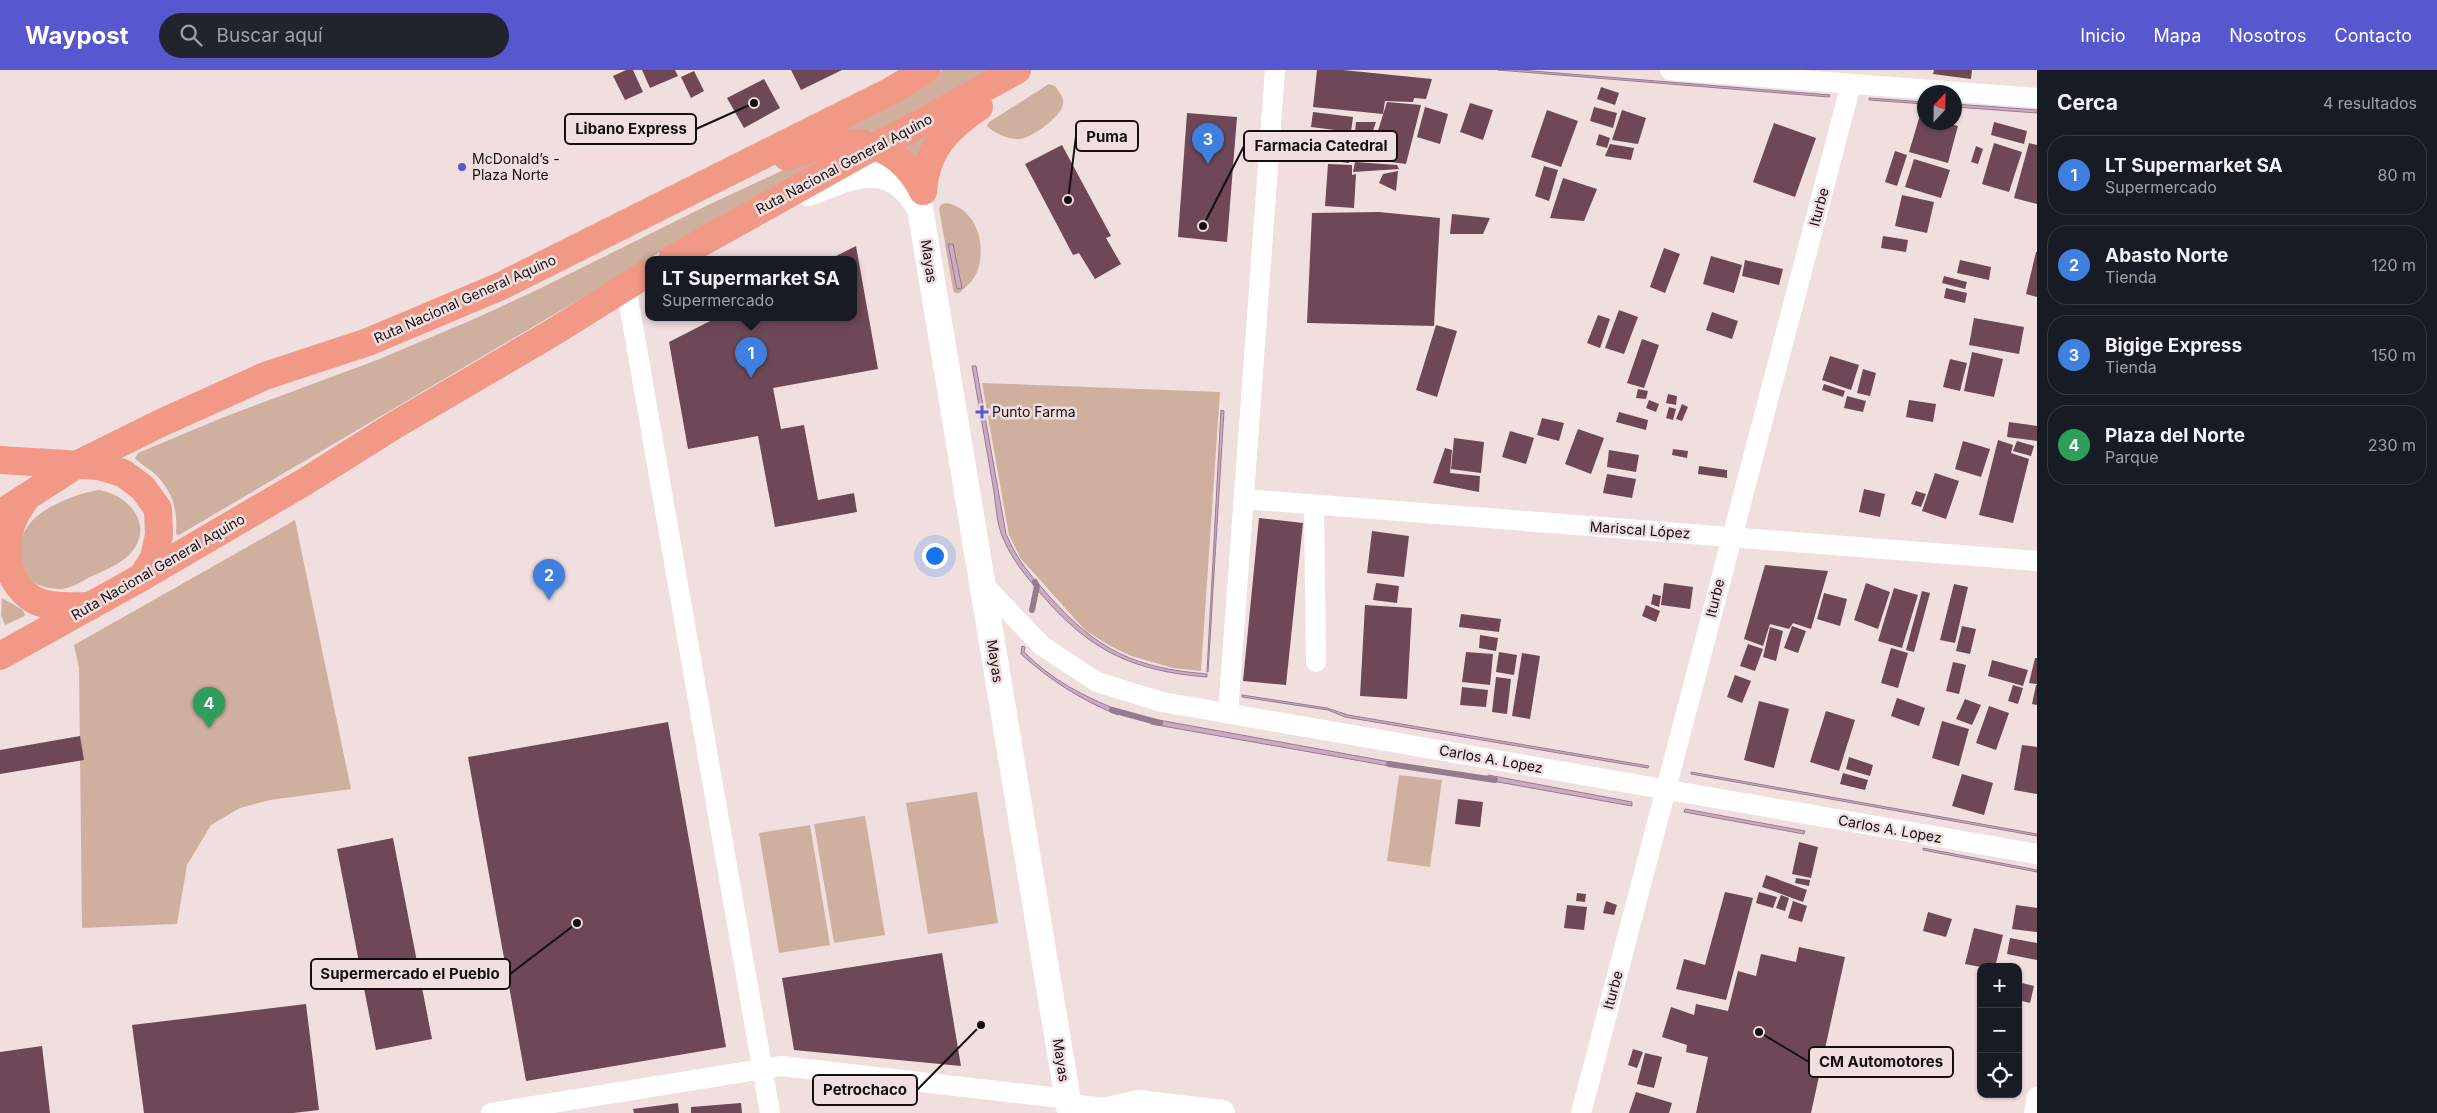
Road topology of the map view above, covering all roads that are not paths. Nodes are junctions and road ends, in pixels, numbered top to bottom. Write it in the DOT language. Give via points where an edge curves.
graph roads {
  1 [pos="926,70"];
  2 [pos="1275,70"];
  3 [pos="1670,70"];
  4 [pos="1015,71"];
  5 [pos="1882,78"];
  6 [pos="1852,84"];
  7 [pos="2037,98"];
  8 [pos="876,145"];
  9 [pos="747,162"];
  10 [pos="793,191"];
  11 [pos="922,199"];
  12 [pos="677,256"];
  13 [pos="638,280"];
  14 [pos="0,460"];
  15 [pos="76,465"];
  16 [pos="1244,499"];
  17 [pos="1314,505"];
  18 [pos="2,530"];
  19 [pos="1731,537"];
  20 [pos="2037,561"];
  21 [pos="142,577"];
  22 [pos="982,583"];
  23 [pos="91,606"];
  24 [pos="0,656"];
  25 [pos="1316,662"];
  26 [pos="1228,714"];
  27 [pos="1666,790"];
  28 [pos="2037,854"];
  29 [pos="762,1069"];
  30 [pos="2037,1097"];
  31 [pos="1069,1106"];
  32 [pos="535,1110"];
  33 [pos="1106,1112"];
  34 [pos="491,1113"];
  35 [pos="770,1113"];
  36 [pos="1222,1113"];
  37 [pos="1581,1113"];
  38 [pos="2034,1113"];
  1 -- 9 [label="highway, Ruta Nacional General Aquino" via="889,92"];
  2 -- 16 [label="street"];
  3 -- 6 [label="street"];
  4 -- 8 [label="highway, Ruta Nacional General Aquino"];
  4 -- 11 [label="highway" via="997,97 958,121 938,141 927,165"];
  5 -- 6 [label="street"];
  5 -- 7 [label="street"];
  6 -- 19 [label="street, Iturbe"];
  8 -- 9 [label="highway" via="834,144 808,149 774,162"];
  8 -- 10 [label="highway, Ruta Nacional General Aquino"];
  8 -- 11 [label="highway" via="903,161 912,171"];
  9 -- 15 [label="highway, Ruta Nacional General Aquino" via="502,286 368,342 265,376"];
  10 -- 11 [label="street" via="808,193 866,174 884,176"];
  10 -- 12 [label="highway, Ruta Nacional General Aquino"];
  11 -- 22 [label="street, Mayas"];
  13 -- 21 [label="highway, Ruta Nacional General Aquino"];
  13 -- 29 [label="street"];
  14 -- 15 [label="highway"];
  15 -- 18 [label="highway, Ruta Nacional General Aquino" via="28,496"];
  15 -- 21 [label="highway" via="99,466 122,473 144,488 158,509 159,535 154,558"];
  16 -- 17 [label="street, Mariscal López"];
  16 -- 26 [label="street"];
  17 -- 19 [label="street, Mariscal López"];
  17 -- 25 [label="street"];
  18 -- 23 [label="highway" via="2,559 8,578 18,590 36,601 55,606"];
  19 -- 20 [label="street, Mariscal López"];
  19 -- 27 [label="street, Iturbe"];
  21 -- 23 [label="highway, Ruta Nacional General Aquino"];
  22 -- 26 [label="street, Carlos A. Lopez" via="1042,646 1097,682 1162,702"];
  22 -- 31 [label="street, Mayas"];
  23 -- 24 [label="highway, Ruta Nacional General Aquino"];
  26 -- 27 [label="street, Carlos A. Lopez"];
  27 -- 28 [label="street, Carlos A. Lopez"];
  27 -- 37 [label="street, Iturbe"];
  29 -- 31 [label="street" via="781,1066"];
  29 -- 32 [label="street"];
  29 -- 35 [label="street"];
  30 -- 38 [label="street"];
  31 -- 33 [label="street"];
  32 -- 34 [label="street"];
  33 -- 36 [label="street" via="1139,1103"];
}
